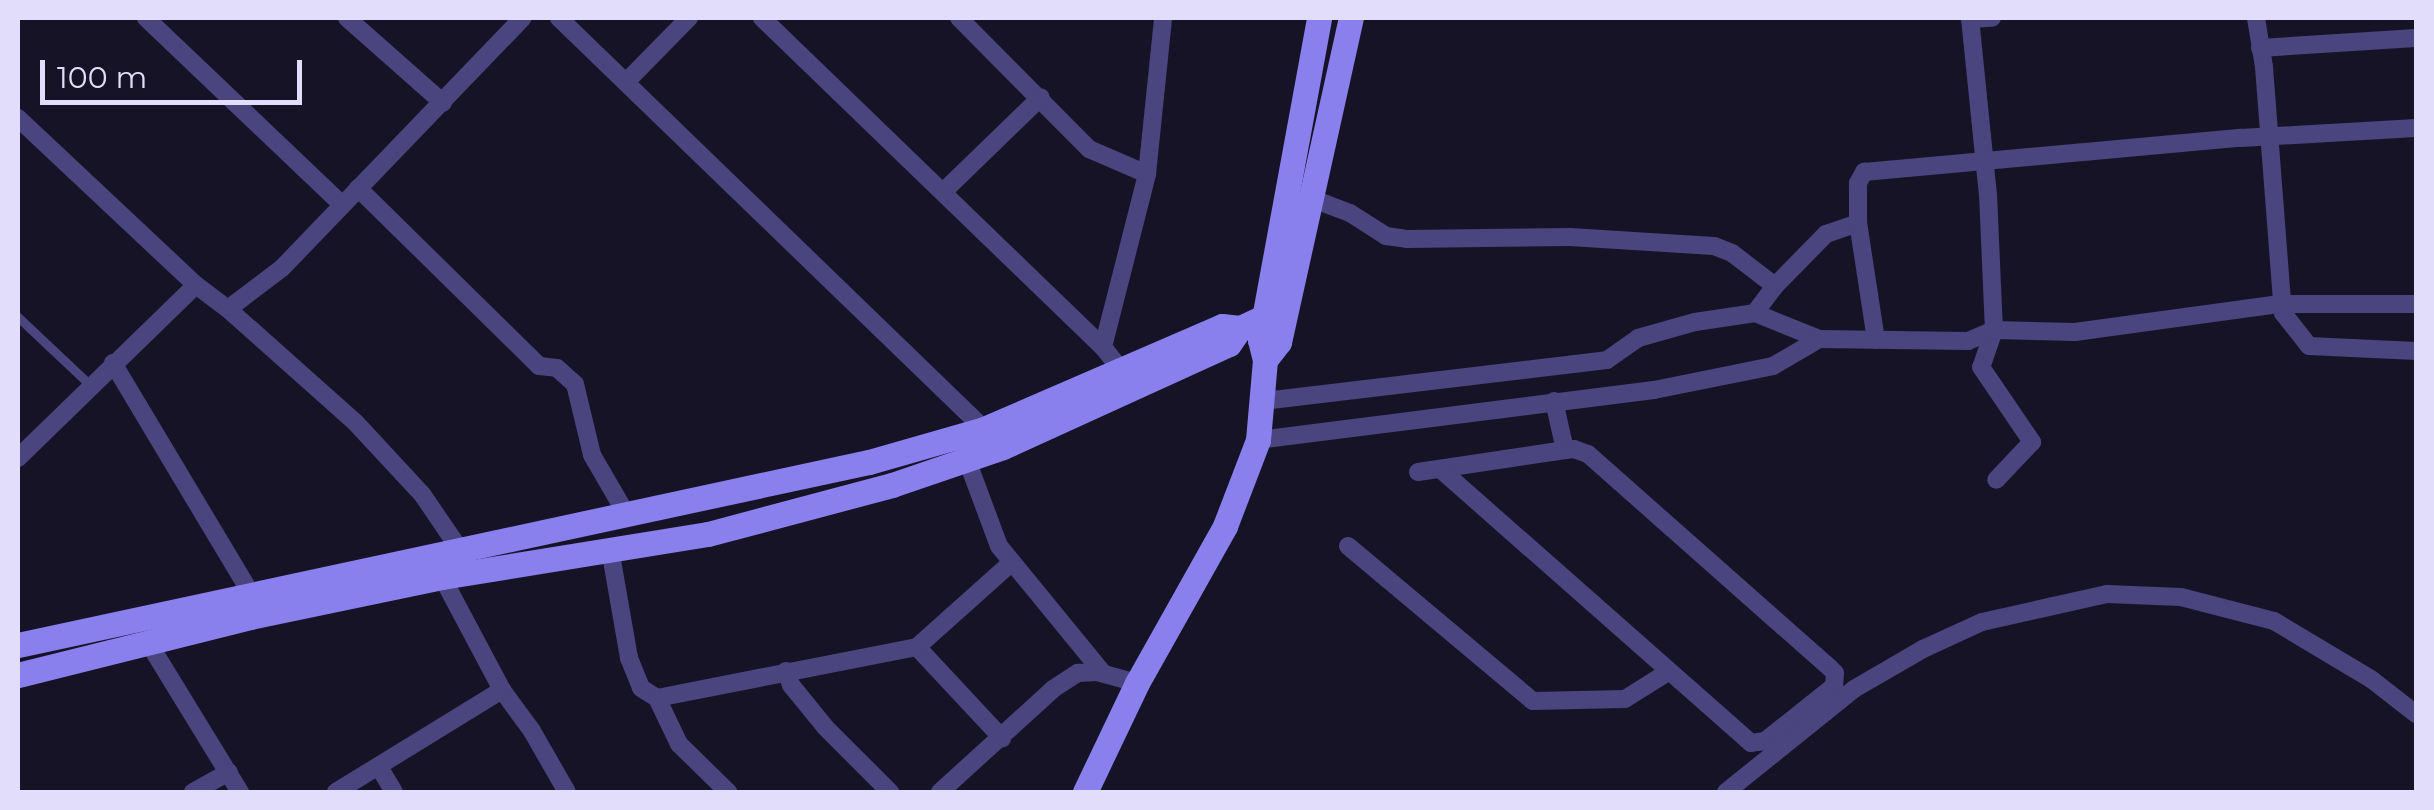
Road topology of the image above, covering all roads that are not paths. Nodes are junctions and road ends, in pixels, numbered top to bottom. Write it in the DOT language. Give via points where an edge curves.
graph roads {
  1 [pos="146,18"];
  2 [pos="348,18"];
  3 [pos="523,18"];
  4 [pos="559,18"];
  5 [pos="690,18"];
  6 [pos="762,18"];
  7 [pos="1163,18"];
  8 [pos="1319,18"];
  9 [pos="1352,18"];
  10 [pos="1970,18"];
  11 [pos="1992,18"];
  12 [pos="2256,18"];
  13 [pos="968,20"];
  14 [pos="2416,38"];
  15 [pos="2260,48"];
  16 [pos="626,82"];
  17 [pos="1041,97"];
  18 [pos="443,103"];
  19 [pos="18,118"];
  20 [pos="2416,128"];
  21 [pos="2269,137"];
  22 [pos="1984,164"];
  23 [pos="1147,174"];
  24 [pos="358,188"];
  25 [pos="943,192"];
  26 [pos="1308,197"];
  27 [pos="341,204"];
  28 [pos="1858,224"];
  29 [pos="196,284"];
  30 [pos="1775,286"];
  31 [pos="2280,304"];
  32 [pos="2416,304"];
  33 [pos="228,310"];
  34 [pos="1275,311"];
  35 [pos="1755,314"];
  36 [pos="18,317"];
  37 [pos="1240,328"];
  38 [pos="1994,330"];
  39 [pos="1819,339"];
  40 [pos="1876,340"];
  41 [pos="1103,346"];
  42 [pos="2416,351"];
  43 [pos="1607,360"];
  44 [pos="112,363"];
  45 [pos="1121,370"];
  46 [pos="89,384"];
  47 [pos="1612,393"];
  48 [pos="1264,401"];
  49 [pos="1554,401"];
  50 [pos="1258,440"];
  51 [pos="970,442"];
  52 [pos="1565,450"];
  53 [pos="18,458"];
  54 [pos="1440,469"];
  55 [pos="1418,472"];
  56 [pos="1996,480"];
  57 [pos="625,512"];
  58 [pos="1348,546"];
  59 [pos="458,547"];
  60 [pos="610,549"];
  61 [pos="1012,563"];
  62 [pos="442,577"];
  63 [pos="251,606"];
  64 [pos="148,642"];
  65 [pos="18,645"];
  66 [pos="917,647"];
  67 [pos="786,671"];
  68 [pos="1668,672"];
  69 [pos="1103,673"];
  70 [pos="18,675"];
  71 [pos="1136,683"];
  72 [pos="502,690"];
  73 [pos="657,698"];
  74 [pos="2416,714"];
  75 [pos="1002,738"];
  76 [pos="379,767"];
  77 [pos="229,772"];
  78 [pos="194,792"];
  79 [pos="240,792"];
  80 [pos="336,792"];
  81 [pos="394,792"];
  82 [pos="567,792"];
  83 [pos="728,792"];
  84 [pos="890,792"];
  85 [pos="940,792"];
  86 [pos="1085,792"];
  87 [pos="1726,792"];
  1 -- 27 [label="street"];
  2 -- 18 [label="street"];
  3 -- 18 [label="street"];
  4 -- 16 [label="street"];
  5 -- 16 [label="street"];
  6 -- 25 [label="street"];
  7 -- 23 [label="street"];
  8 -- 34 [label="street"];
  9 -- 26 [label="street"];
  10 -- 11 [label="street"];
  10 -- 22 [label="street"];
  12 -- 15 [label="street"];
  13 -- 17 [label="street"];
  14 -- 15 [label="street"];
  15 -- 21 [label="street"];
  16 -- 51 [label="street"];
  17 -- 23 [label="street" via="1089,149"];
  17 -- 25 [label="street"];
  18 -- 24 [label="street"];
  19 -- 29 [label="street"];
  20 -- 21 [label="street"];
  21 -- 22 [label="street"];
  21 -- 31 [label="street"];
  22 -- 28 [label="street" via="1864,172"];
  22 -- 38 [label="street"];
  23 -- 41 [label="street"];
  24 -- 27 [label="street"];
  24 -- 57 [label="street" via="539,366 557,368 575,384 592,454"];
  25 -- 41 [label="street"];
  26 -- 30 [label="street" via="1386,236 1407,239 1700,243 1732,253"];
  26 -- 34 [label="street"];
  27 -- 33 [label="street" via="282,268"];
  28 -- 30 [label="street" via="1826,234"];
  28 -- 40 [label="street"];
  29 -- 33 [label="street"];
  29 -- 44 [label="street"];
  30 -- 35 [label="street"];
  31 -- 32 [label="street"];
  31 -- 38 [label="street" via="2075,332"];
  31 -- 42 [label="street" via="2309,346"];
  33 -- 59 [label="street" via="355,422 443,520"];
  34 -- 37 [label="street"];
  34 -- 48 [label="street" via="1278,342 1265,360"];
  35 -- 39 [label="street"];
  35 -- 43 [label="street" via="1638,338"];
  36 -- 46 [label="lane"];
  37 -- 45 [label="street" via="1222,326"];
  37 -- 51 [label="street" via="1228,344"];
  38 -- 40 [label="street" via="1968,341"];
  38 -- 56 [label="street" via="1982,372 2032,442"];
  39 -- 40 [label="street"];
  39 -- 47 [label="street" via="1773,366"];
  41 -- 45 [label="street"];
  43 -- 47 [label="street"];
  43 -- 48 [label="street"];
  44 -- 46 [label="street"];
  44 -- 63 [label="street"];
  45 -- 51 [label="street"];
  46 -- 53 [label="street"];
  47 -- 49 [label="street"];
  48 -- 50 [label="street"];
  49 -- 50 [label="street"];
  49 -- 52 [label="street"];
  50 -- 71 [label="street" via="1225,526"];
  51 -- 57 [label="street"];
  51 -- 60 [label="street" via="708,534"];
  51 -- 61 [label="street" via="999,546"];
  52 -- 54 [label="street"];
  52 -- 68 [label="street" via="1588,454 1836,680 1758,744"];
  54 -- 55 [label="street"];
  54 -- 68 [label="street"];
  57 -- 59 [label="street"];
  58 -- 68 [label="street" via="1534,701 1624,700"];
  59 -- 63 [label="street"];
  60 -- 62 [label="street"];
  60 -- 73 [label="street" via="629,658 641,688"];
  61 -- 66 [label="street"];
  61 -- 69 [label="street"];
  62 -- 63 [label="street"];
  62 -- 72 [label="street"];
  63 -- 64 [label="street"];
  63 -- 65 [label="street"];
  64 -- 70 [label="street"];
  64 -- 77 [label="street"];
  66 -- 67 [label="street"];
  66 -- 75 [label="street"];
  67 -- 73 [label="street"];
  67 -- 84 [label="street" via="826,728"];
  69 -- 71 [label="street"];
  69 -- 75 [label="street" via="1078,674 1053,689"];
  71 -- 86 [label="street"];
  72 -- 76 [label="street"];
  72 -- 82 [label="street"];
  73 -- 83 [label="street" via="679,744"];
  74 -- 87 [label="street" via="2274,621 2181,597 2107,594 1982,622 1923,650 1854,689"];
  75 -- 85 [label="street"];
  76 -- 80 [label="street"];
  76 -- 81 [label="street"];
  77 -- 78 [label="street"];
  77 -- 79 [label="street"];
}
